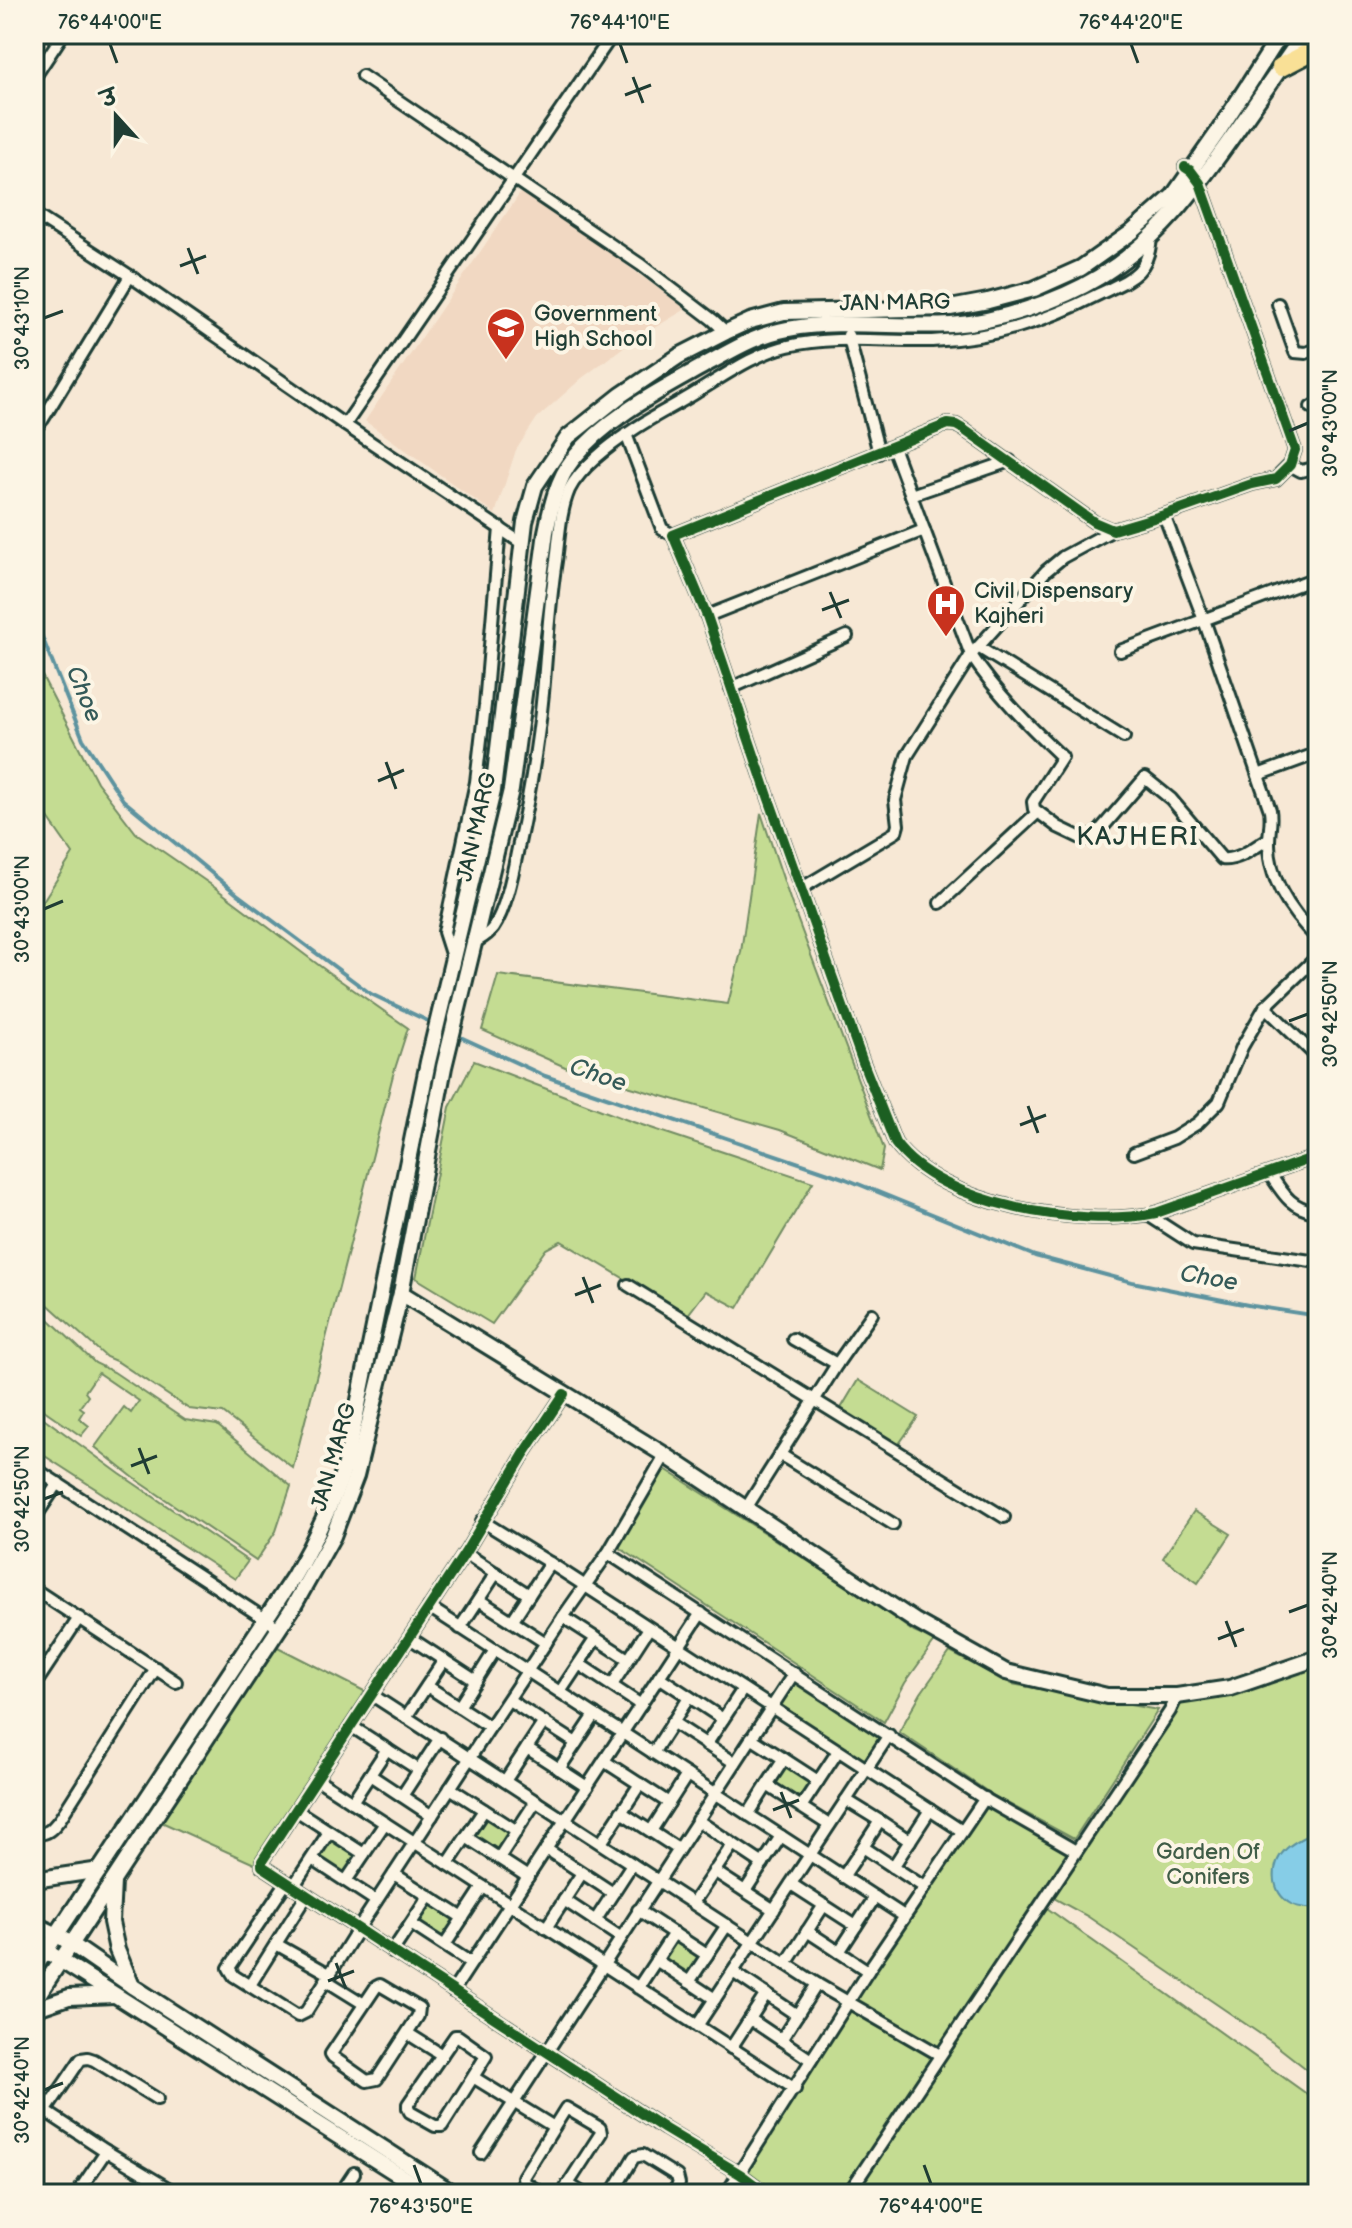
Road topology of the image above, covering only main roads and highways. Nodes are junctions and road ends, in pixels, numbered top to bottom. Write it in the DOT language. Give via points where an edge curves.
graph roads {
  1 [pos="1281,34"];
  2 [pos="1304,34"];
  3 [pos="1318,48"];
  4 [pos="1281,67"];
  5 [pos="1192,173"];
  6 [pos="401,1293"];
  7 [pos="304,1573"];
  8 [pos="1318,1658"];
  9 [pos="100,1870"];
  10 [pos="34,1880"];
  11 [pos="113,1880"];
  12 [pos="34,1927"];
  13 [pos="64,1940"];
  14 [pos="46,1951"];
  15 [pos="60,1960"];
  16 [pos="34,1969"];
  17 [pos="132,1986"];
  18 [pos="115,1995"];
  19 [pos="34,2001"];
  20 [pos="34,2009"];
  21 [pos="429,2194"];
  22 [pos="454,2194"];
  1 -- 5 [label="main road, JAN MARG"];
  2 -- 4 [label="main road, JAN MARG"];
  3 -- 4 [label="highway"];
  4 -- 5 [label="main road, JAN MARG"];
  5 -- 6 [label="main road, JAN MARG" via="1174,216 1099,277 1053,300 953,325 847,332 786,329 744,343 635,405 571,461 553,497 511,790 444,1067"];
  5 -- 7 [label="main road, JAN MARG" via="1132,232 1081,268 1034,289 950,308 784,312 726,332 679,356 568,437 535,486 525,522 493,791 428,1062 346,1464"];
  6 -- 7 [label="main road, JAN MARG" via="356,1476 333,1536"];
  6 -- 8 [label="main road" via="665,1455 915,1621 1006,1672 1107,1696 1177,1696 1230,1688"];
  7 -- 9 [label="main road, JAN MARG" via="278,1598"];
  7 -- 11 [label="main road, JAN MARG" via="279,1628"];
  9 -- 10 [label="main road"];
  9 -- 13 [label="main road, JAN MARG"];
  11 -- 13 [label="main road, JAN MARG"];
  11 -- 17 [label="main road" via="111,1922"];
  12 -- 13 [label="main road"];
  12 -- 14 [label="main road"];
  13 -- 14 [label="main road"];
  13 -- 15 [label="main road, JAN MARG"];
  13 -- 17 [label="main road"];
  14 -- 15 [label="main road"];
  14 -- 16 [label="main road"];
  15 -- 18 [label="main road"];
  15 -- 19 [label="main road, JAN MARG"];
  17 -- 22 [label="main road"];
  18 -- 20 [label="main road" via="69,1997"];
  18 -- 21 [label="main road"];
}
